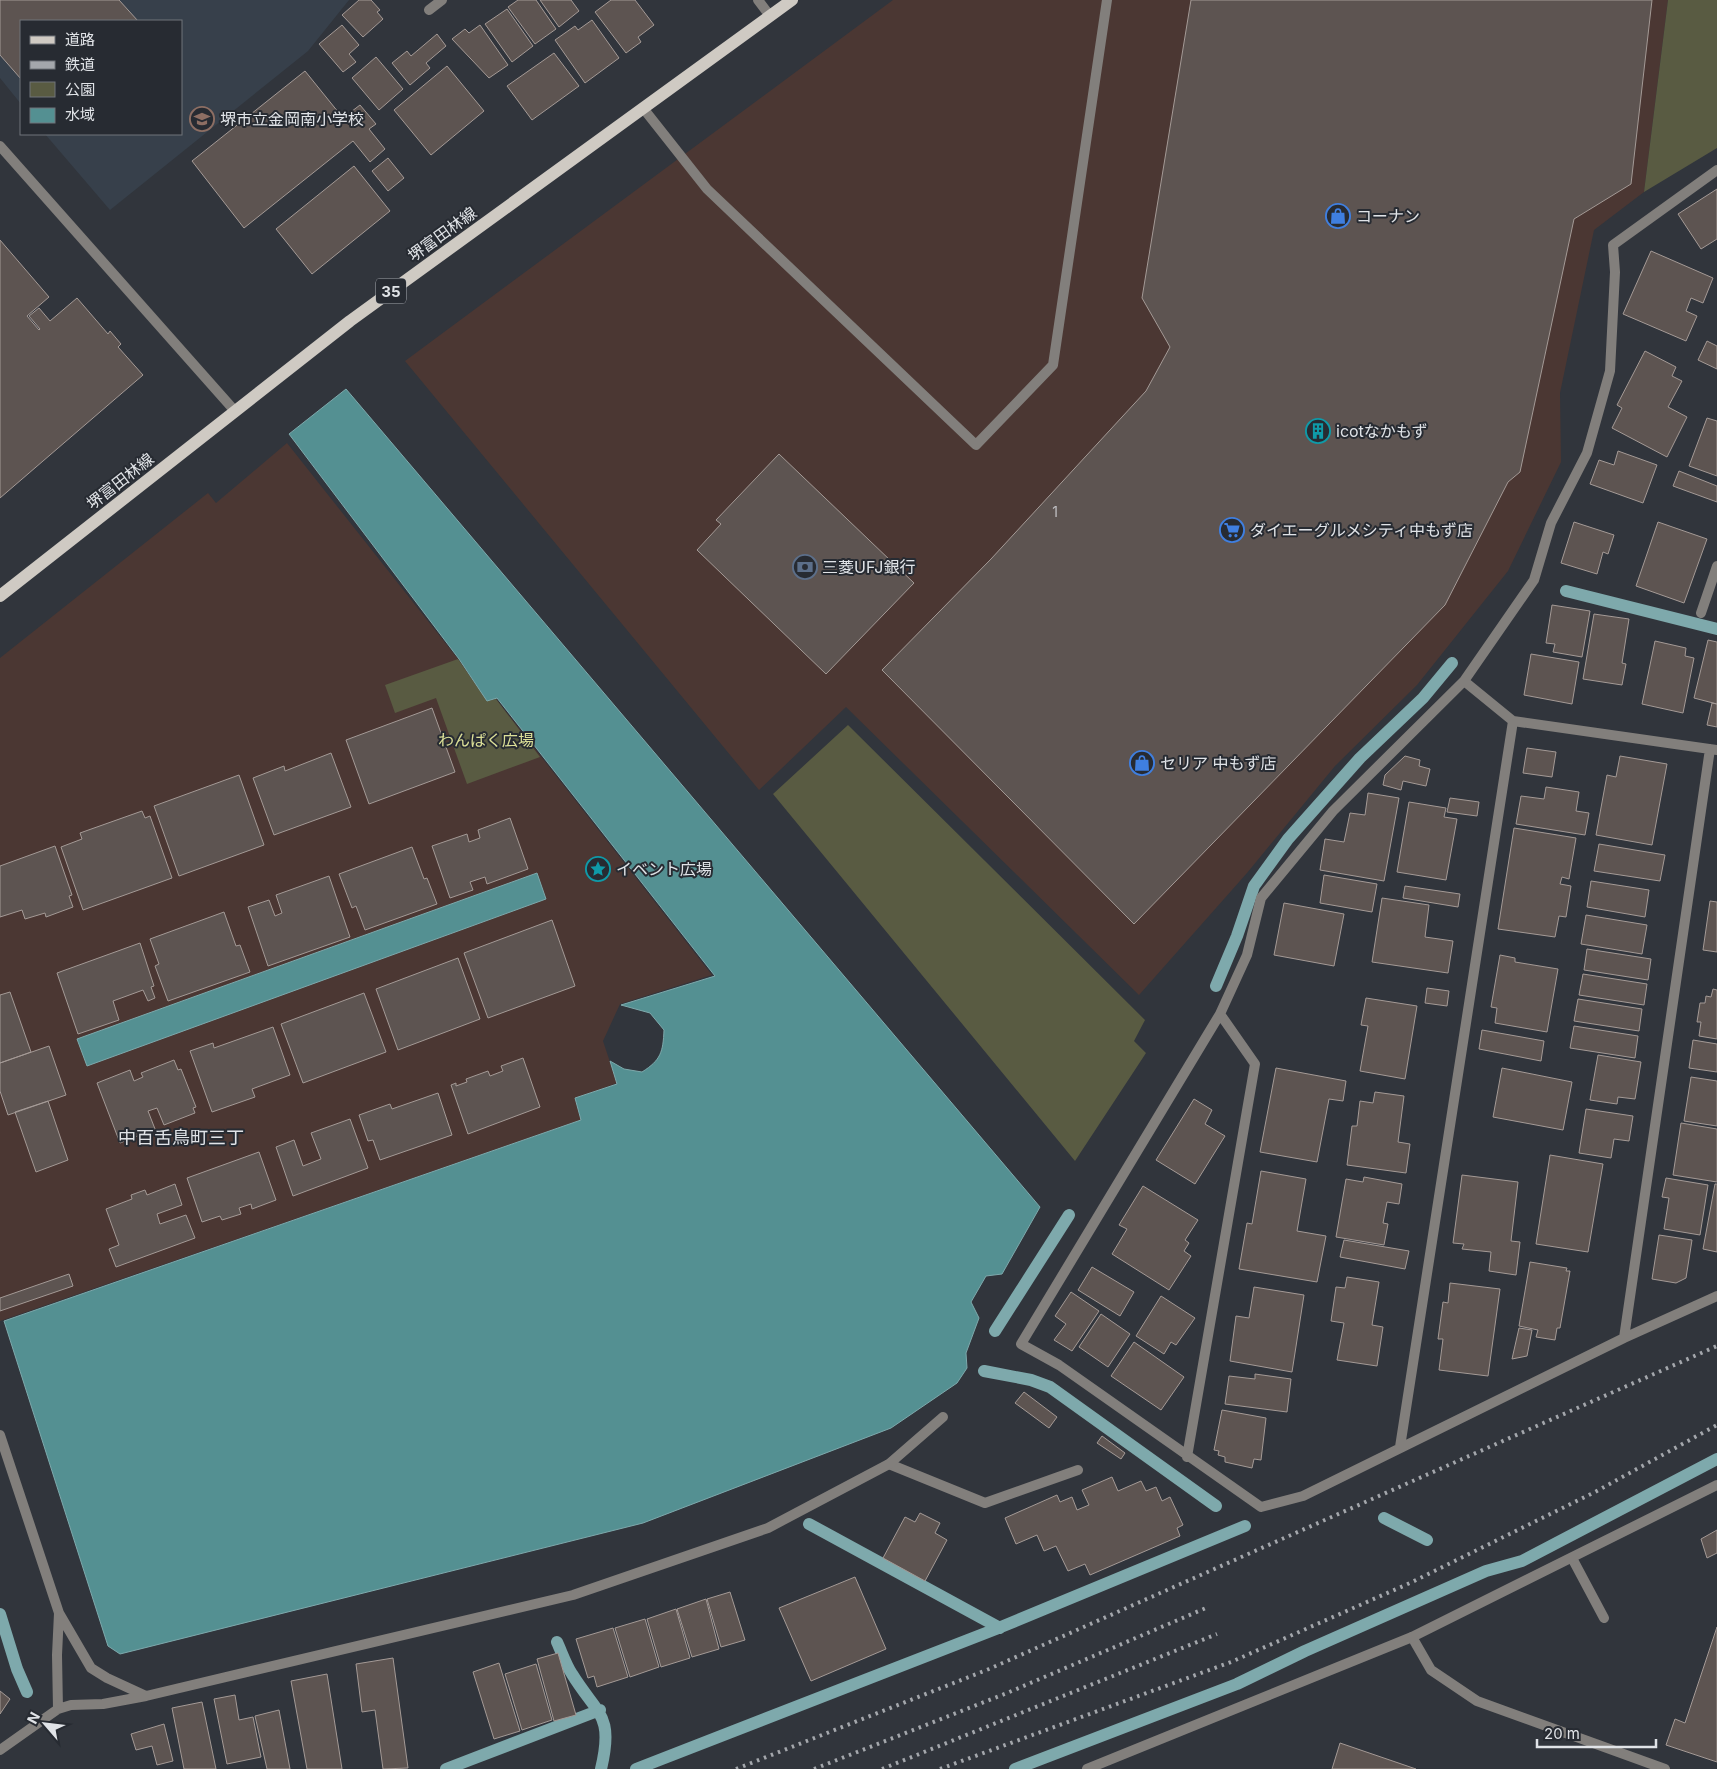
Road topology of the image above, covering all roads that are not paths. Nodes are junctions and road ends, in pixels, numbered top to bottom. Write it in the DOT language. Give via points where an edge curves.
graph roads {
  1 [pos="442,0"];
  2 [pos="758,0"];
  3 [pos="792,0"];
  4 [pos="1108,0"];
  5 [pos="429,10"];
  6 [pos="770,16"];
  7 [pos="643,108"];
  8 [pos="0,146"];
  9 [pos="1717,170"];
  10 [pos="234,410"];
  11 [pos="1717,566"];
  12 [pos="0,596"];
  13 [pos="1702,613"];
  14 [pos="1464,681"];
  15 [pos="1513,721"];
  16 [pos="1714,749"];
  17 [pos="1220,1014"];
  18 [pos="1717,1296"];
  19 [pos="1624,1338"];
  20 [pos="943,1417"];
  21 [pos="0,1435"];
  22 [pos="1400,1447"];
  23 [pos="1187,1456"];
  24 [pos="890,1464"];
  25 [pos="1078,1470"];
  26 [pos="1717,1485"];
  27 [pos="1572,1558"];
  28 [pos="59,1613"];
  29 [pos="1604,1618"];
  30 [pos="1412,1637"];
  31 [pos="146,1696"];
  32 [pos="58,1709"];
  33 [pos="0,1750"];
  34 [pos="1087,1769"];
  35 [pos="1665,1769"];
  1 -- 5 [label="street"];
  2 -- 6 [label="street"];
  3 -- 6 [label="main road, 堺富田林線 / 35"];
  4 -- 7 [label="street" via="1053,365 976,445 707,189"];
  6 -- 7 [label="main road, 堺富田林線 / 35"];
  7 -- 10 [label="main road, 堺富田林線 / 35" via="350,321"];
  8 -- 10 [label="street"];
  9 -- 14 [label="street" via="1613,245 1615,272 1610,371 1587,453 1551,523 1534,580"];
  10 -- 12 [label="main road, 堺富田林線 / 35"];
  11 -- 13 [label="street"];
  14 -- 15 [label="street"];
  14 -- 17 [label="street" via="1333,811 1260,898 1247,955"];
  15 -- 16 [label="street"];
  15 -- 22 [label="street"];
  16 -- 19 [label="street"];
  17 -- 23 [label="street" via="1255,1064"];
  17 -- 23 [label="street" via="1021,1344 1059,1365"];
  18 -- 19 [label="street"];
  19 -- 22 [label="street"];
  20 -- 24 [label="street"];
  21 -- 28 [label="street"];
  22 -- 23 [label="street" via="1303,1496 1260,1507"];
  24 -- 25 [label="street" via="986,1503"];
  24 -- 31 [label="street" via="768,1528 573,1595"];
  26 -- 27 [label="street"];
  27 -- 29 [label="street"];
  27 -- 30 [label="street"];
  28 -- 31 [label="street" via="91,1668"];
  28 -- 32 [label="street" via="56,1655"];
  30 -- 34 [label="street"];
  30 -- 35 [label="street" via="1431,1670 1477,1701"];
  31 -- 32 [label="street"];
  32 -- 33 [label="street"];
}
